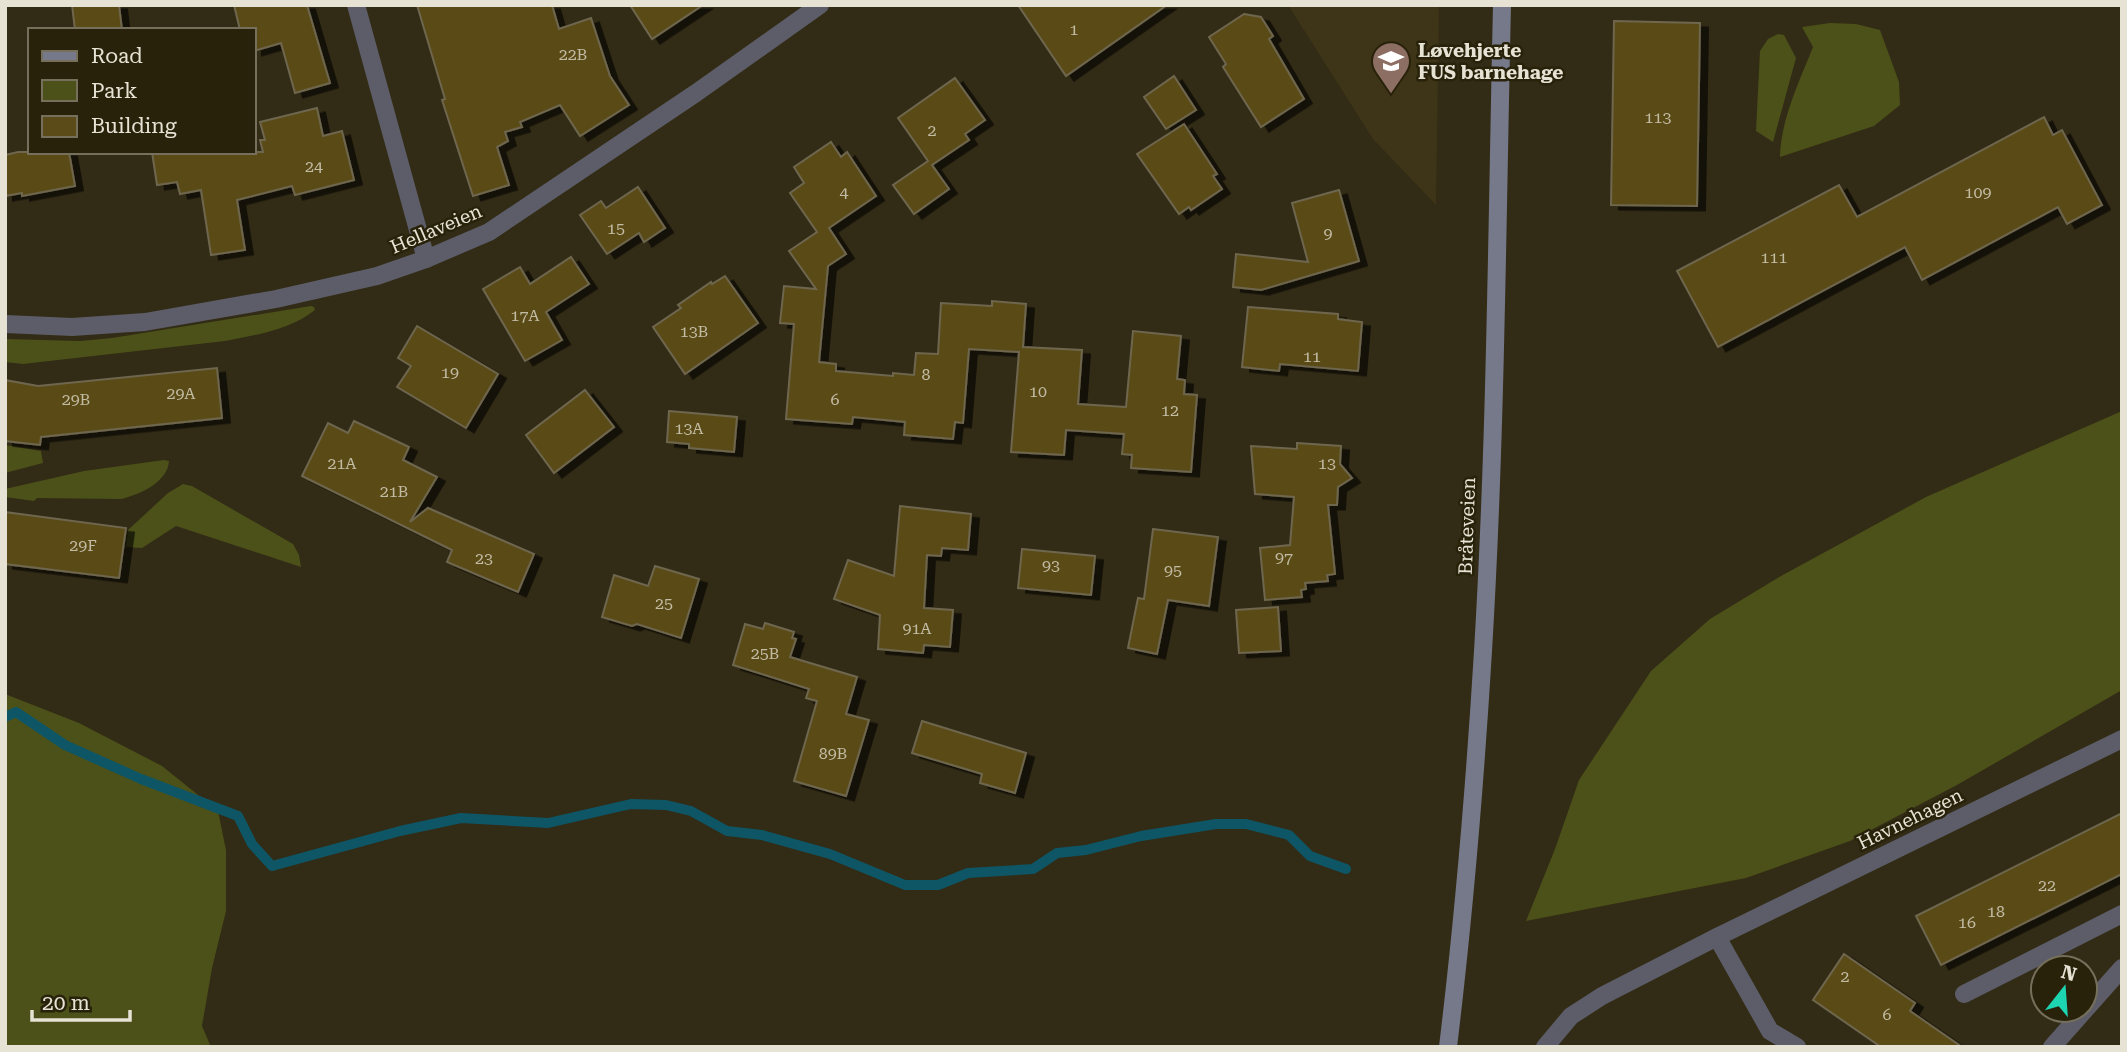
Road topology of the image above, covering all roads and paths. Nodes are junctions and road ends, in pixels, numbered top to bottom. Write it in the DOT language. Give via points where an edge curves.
graph roads {
  1 [pos="356,5"];
  2 [pos="820,5"];
  3 [pos="1502,5"];
  4 [pos="426,259"];
  5 [pos="5,324"];
  6 [pos="2122,739"];
  7 [pos="2122,914"];
  8 [pos="1717,937"];
  9 [pos="2122,968"];
  10 [pos="1964,994"];
  11 [pos="2054,1046"];
  12 [pos="1448,1047"];
  13 [pos="1545,1047"];
  14 [pos="1797,1047"];
  1 -- 4 [label="street"];
  2 -- 4 [label="street, Hellaveien" via="489,232"];
  3 -- 12 [label="main road, Bråteveien" via="1483,650"];
  4 -- 5 [label="street, Hellaveien" via="377,276 276,299 145,322 72,327"];
  6 -- 8 [label="street, Havnehagen"];
  7 -- 10 [label="street"];
  8 -- 13 [label="street, Havnehagen" via="1602,996 1571,1016"];
  8 -- 14 [label="street" via="1770,1031"];
  9 -- 11 [label="street"];
}
